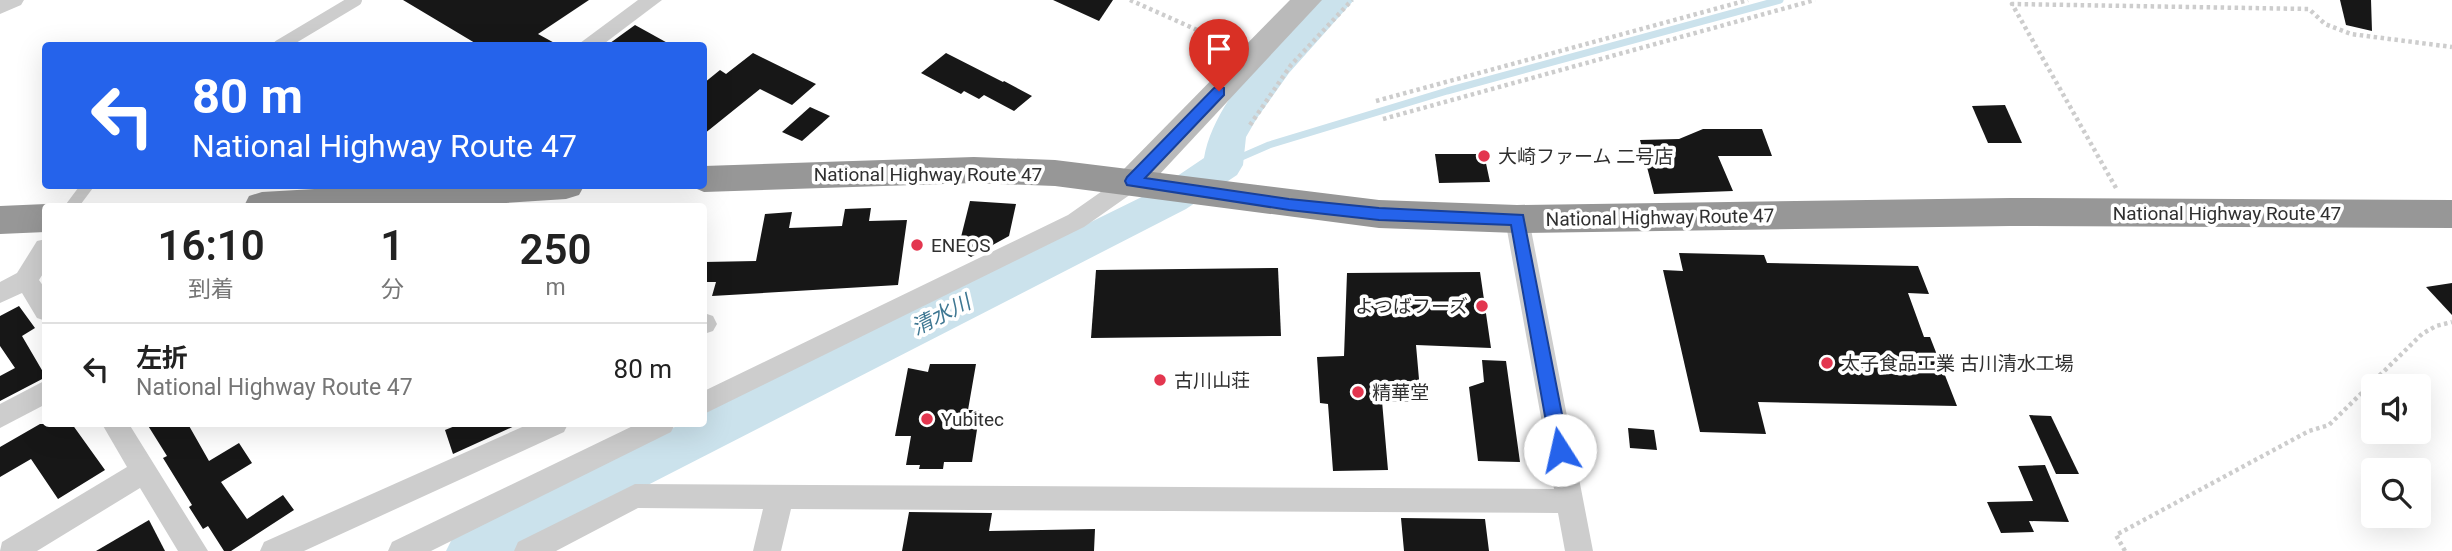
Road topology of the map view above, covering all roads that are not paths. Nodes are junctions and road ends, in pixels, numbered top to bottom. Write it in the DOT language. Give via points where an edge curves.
graph roads {
  1 [pos="14,0"];
  2 [pos="356,0"];
  3 [pos="652,0"];
  4 [pos="1307,0"];
  5 [pos="0,7"];
  6 [pos="286,42"];
  7 [pos="592,42"];
  8 [pos="707,179"];
  9 [pos="1137,182"];
  10 [pos="492,189"];
  11 [pos="370,194"];
  12 [pos="289,203"];
  13 [pos="2452,214"];
  14 [pos="42,218"];
  15 [pos="1517,219"];
  16 [pos="0,220"];
  17 [pos="42,254"];
  18 [pos="26,280"];
  19 [pos="0,293"];
  20 [pos="42,306"];
  21 [pos="42,393"];
  22 [pos="707,402"];
  23 [pos="0,417"];
  24 [pos="117,427"];
  25 [pos="548,427"];
  26 [pos="656,427"];
  27 [pos="145,471"];
  28 [pos="780,497"];
  29 [pos="1570,501"];
  30 [pos="12,551"];
  31 [pos="194,551"];
  32 [pos="274,551"];
  33 [pos="402,551"];
  34 [pos="528,551"];
  35 [pos="767,551"];
  36 [pos="1579,551"];
  1 -- 5 [label="street"];
  2 -- 6 [label="lane"];
  3 -- 7 [label="street"];
  4 -- 9 [label="street"];
  8 -- 9 [label="highway, National Highway Route 47" via="974,170"];
  9 -- 15 [label="highway, National Highway Route 47" via="1379,214"];
  9 -- 22 [label="street" via="1076,221"];
  10 -- 11 [label="highway"];
  11 -- 12 [label="highway"];
  13 -- 15 [label="highway, National Highway Route 47"];
  14 -- 16 [label="highway"];
  15 -- 29 [label="street"];
  17 -- 18 [label="street"];
  18 -- 19 [label="street"];
  18 -- 20 [label="street"];
  21 -- 23 [label="street"];
  24 -- 27 [label="street"];
  25 -- 32 [label="street"];
  26 -- 33 [label="street"];
  27 -- 30 [label="street"];
  27 -- 31 [label="street"];
  28 -- 29 [label="street"];
  28 -- 34 [label="street" via="635,496"];
  28 -- 35 [label="street"];
  29 -- 36 [label="street"];
}
